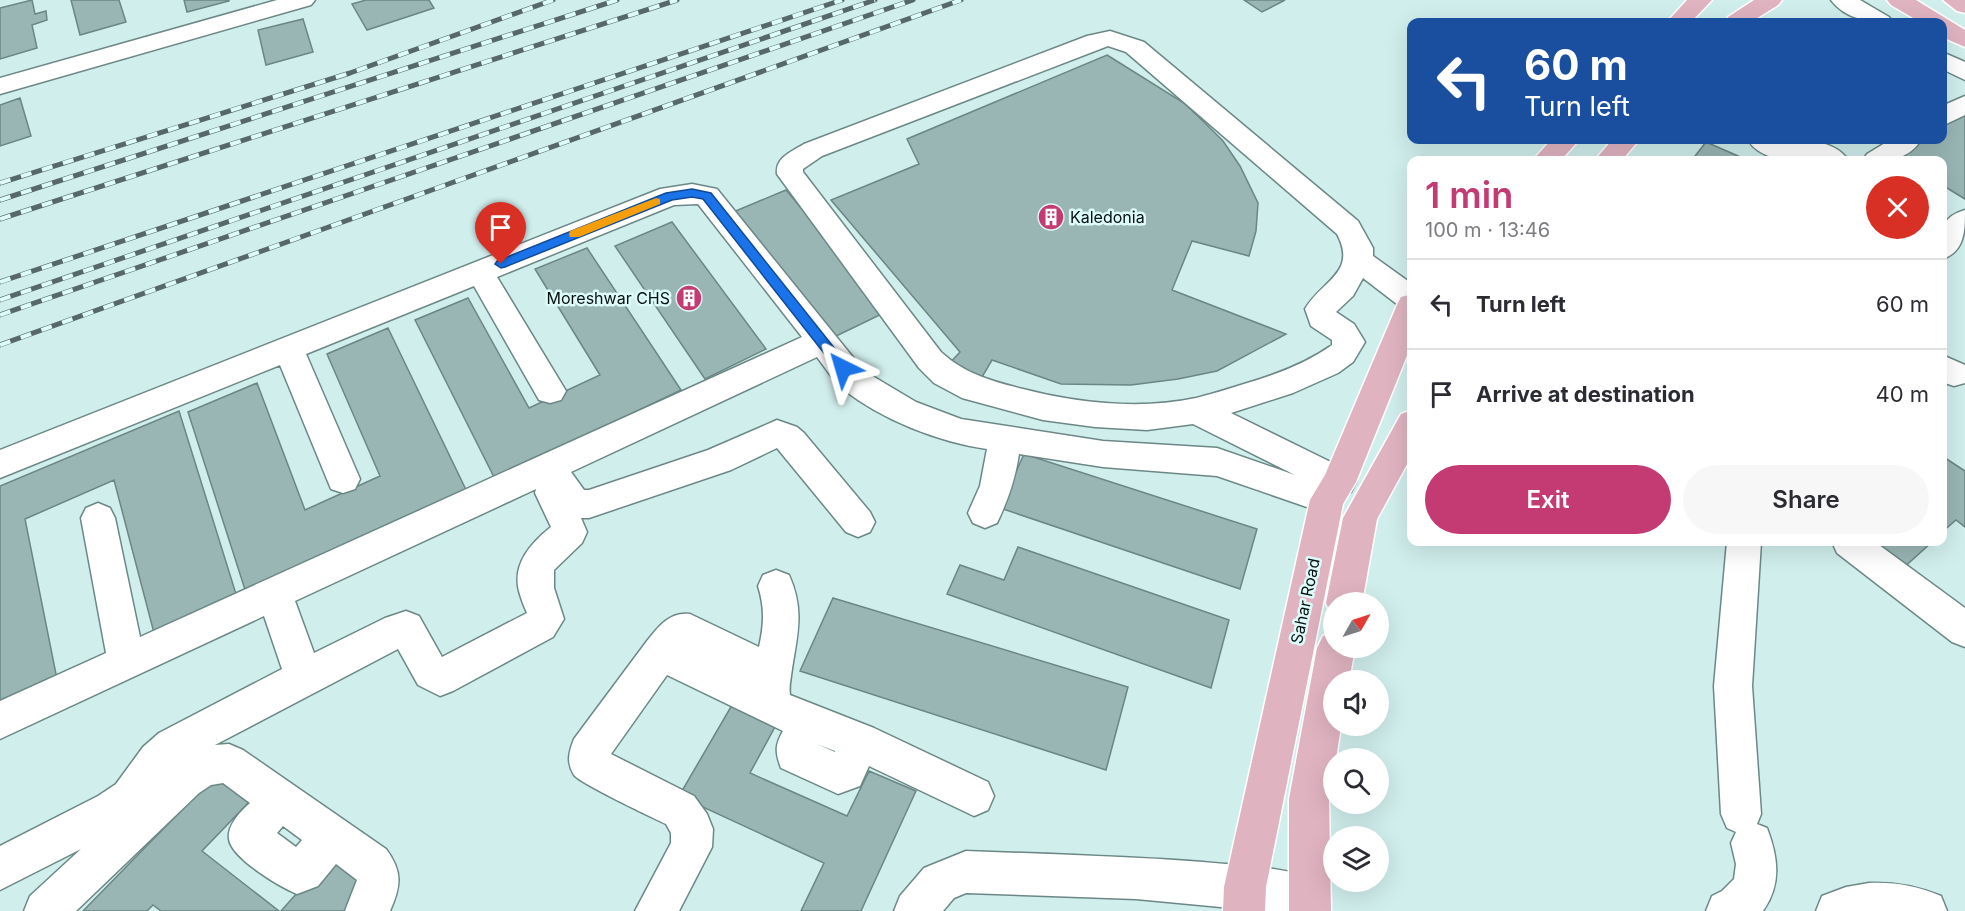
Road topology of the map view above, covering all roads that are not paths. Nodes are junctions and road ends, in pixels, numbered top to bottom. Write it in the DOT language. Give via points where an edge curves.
graph roads {
  1 [pos="303,0"];
  2 [pos="1700,0"];
  3 [pos="1770,0"];
  4 [pos="1843,0"];
  5 [pos="1899,0"];
  6 [pos="1955,0"];
  7 [pos="1965,6"];
  8 [pos="1682,18"];
  9 [pos="1742,18"];
  10 [pos="1874,18"];
  11 [pos="1929,18"];
  12 [pos="1947,29"];
  13 [pos="1965,40"];
  14 [pos="1947,61"];
  15 [pos="1965,72"];
  16 [pos="0,86"];
  17 [pos="1965,104"];
  18 [pos="1947,115"];
  19 [pos="1562,144"];
  20 [pos="1622,144"];
  21 [pos="1774,144"];
  22 [pos="1799,144"];
  23 [pos="1838,144"];
  24 [pos="1902,144"];
  25 [pos="1550,156"];
  26 [pos="1612,156"];
  27 [pos="1812,156"];
  28 [pos="1815,156"];
  29 [pos="1821,156"];
  30 [pos="1882,156"];
  31 [pos="1958,221"];
  32 [pos="1947,240"];
  33 [pos="1358,260"];
  34 [pos="480,272"];
  35 [pos="1407,296"];
  36 [pos="1407,317"];
  37 [pos="821,342"];
  38 [pos="288,348"];
  39 [pos="549,391"];
  40 [pos="1195,411"];
  41 [pos="1407,432"];
  42 [pos="1005,439"];
  43 [pos="0,464"];
  44 [pos="551,475"];
  45 [pos="343,479"];
  46 [pos="1333,491"];
  47 [pos="985,513"];
  48 [pos="98,518"];
  49 [pos="858,522"];
  50 [pos="1744,546"];
  51 [pos="1854,546"];
  52 [pos="776,586"];
  53 [pos="1346,592"];
  54 [pos="275,595"];
  55 [pos="1965,630"];
  56 [pos="1334,658"];
  57 [pos="127,663"];
  58 [pos="304,677"];
  59 [pos="772,690"];
  60 [pos="0,720"];
  61 [pos="974,796"];
  62 [pos="0,869"];
  63 [pos="1245,899"];
  64 [pos="930,902"];
  65 [pos="1310,904"];
  66 [pos="45,911"];
  67 [pos="366,911"];
  68 [pos="656,911"];
  69 [pos="1727,911"];
  70 [pos="1837,911"];
  71 [pos="1926,911"];
  1 -- 16 [label="street"];
  2 -- 8 [label="main road"];
  3 -- 9 [label="main road"];
  4 -- 10 [label="street"];
  5 -- 11 [label="main road"];
  6 -- 7 [label="main road"];
  12 -- 13 [label="main road"];
  14 -- 15 [label="street"];
  17 -- 18 [label="street"];
  19 -- 25 [label="main road"];
  20 -- 26 [label="main road"];
  21 -- 27 [label="street"];
  22 -- 28 [label="street"];
  23 -- 29 [label="street"];
  24 -- 30 [label="street"];
  31 -- 32 [label="street"];
  33 -- 35 [label="street"];
  33 -- 40 [label="street" via="1343,288 1320,309 1322,318 1350,342 1348,350 1337,360 1295,380"];
  33 -- 40 [label="street" via="1359,248 1348,228 1135,47 1110,38 813,150 789,166 790,174 930,360 945,374 973,389 1043,407 1147,417"];
  34 -- 37 [label="street" via="670,196 707,196"];
  34 -- 38 [label="street"];
  34 -- 39 [label="street"];
  36 -- 46 [label="main road, Sahar Road"];
  37 -- 42 [label="street" via="853,380 905,411 959,432"];
  37 -- 44 [label="street"];
  38 -- 43 [label="street"];
  38 -- 45 [label="street"];
  40 -- 46 [label="street" via="1249,435"];
  41 -- 53 [label="main road" via="1360,518"];
  42 -- 46 [label="street" via="1103,454 1217,462"];
  42 -- 47 [label="street" via="997,486"];
  44 -- 49 [label="street" via="562,483 575,504 589,504 719,460 777,433 792,442"];
  44 -- 54 [label="street"];
  44 -- 58 [label="street" via="552,493 570,532 537,562 536,588 546,613 540,625 440,678 431,673 406,628"];
  46 -- 63 [label="main road, Sahar Road"];
  48 -- 57 [label="street"];
  50 -- 69 [label="street" via="1733,686 1747,828 1758,858 1757,880 1748,897"];
  51 -- 55 [label="street"];
  52 -- 59 [label="street" via="783,620"];
  54 -- 57 [label="street"];
  54 -- 58 [label="street"];
  56 -- 65 [label="main road" via="1310,799"];
  57 -- 60 [label="street"];
  58 -- 62 [label="street" via="173,747 157,760 130,798"];
  59 -- 61 [label="street" via="807,722 795,754 838,774 846,771 860,741"];
  59 -- 68 [label="street" via="690,631 683,630 660,653 586,758 592,765 680,810 692,830 691,848"];
  63 -- 64 [label="street" via="1136,878 966,872"];
  63 -- 65 [label="street"];
  66 -- 67 [label="street" via="185,779 211,765 229,764 280,800 249,838 297,873 333,836 378,871 380,883"];
  70 -- 71 [label="street" via="1853,905 1891,904"];
}
